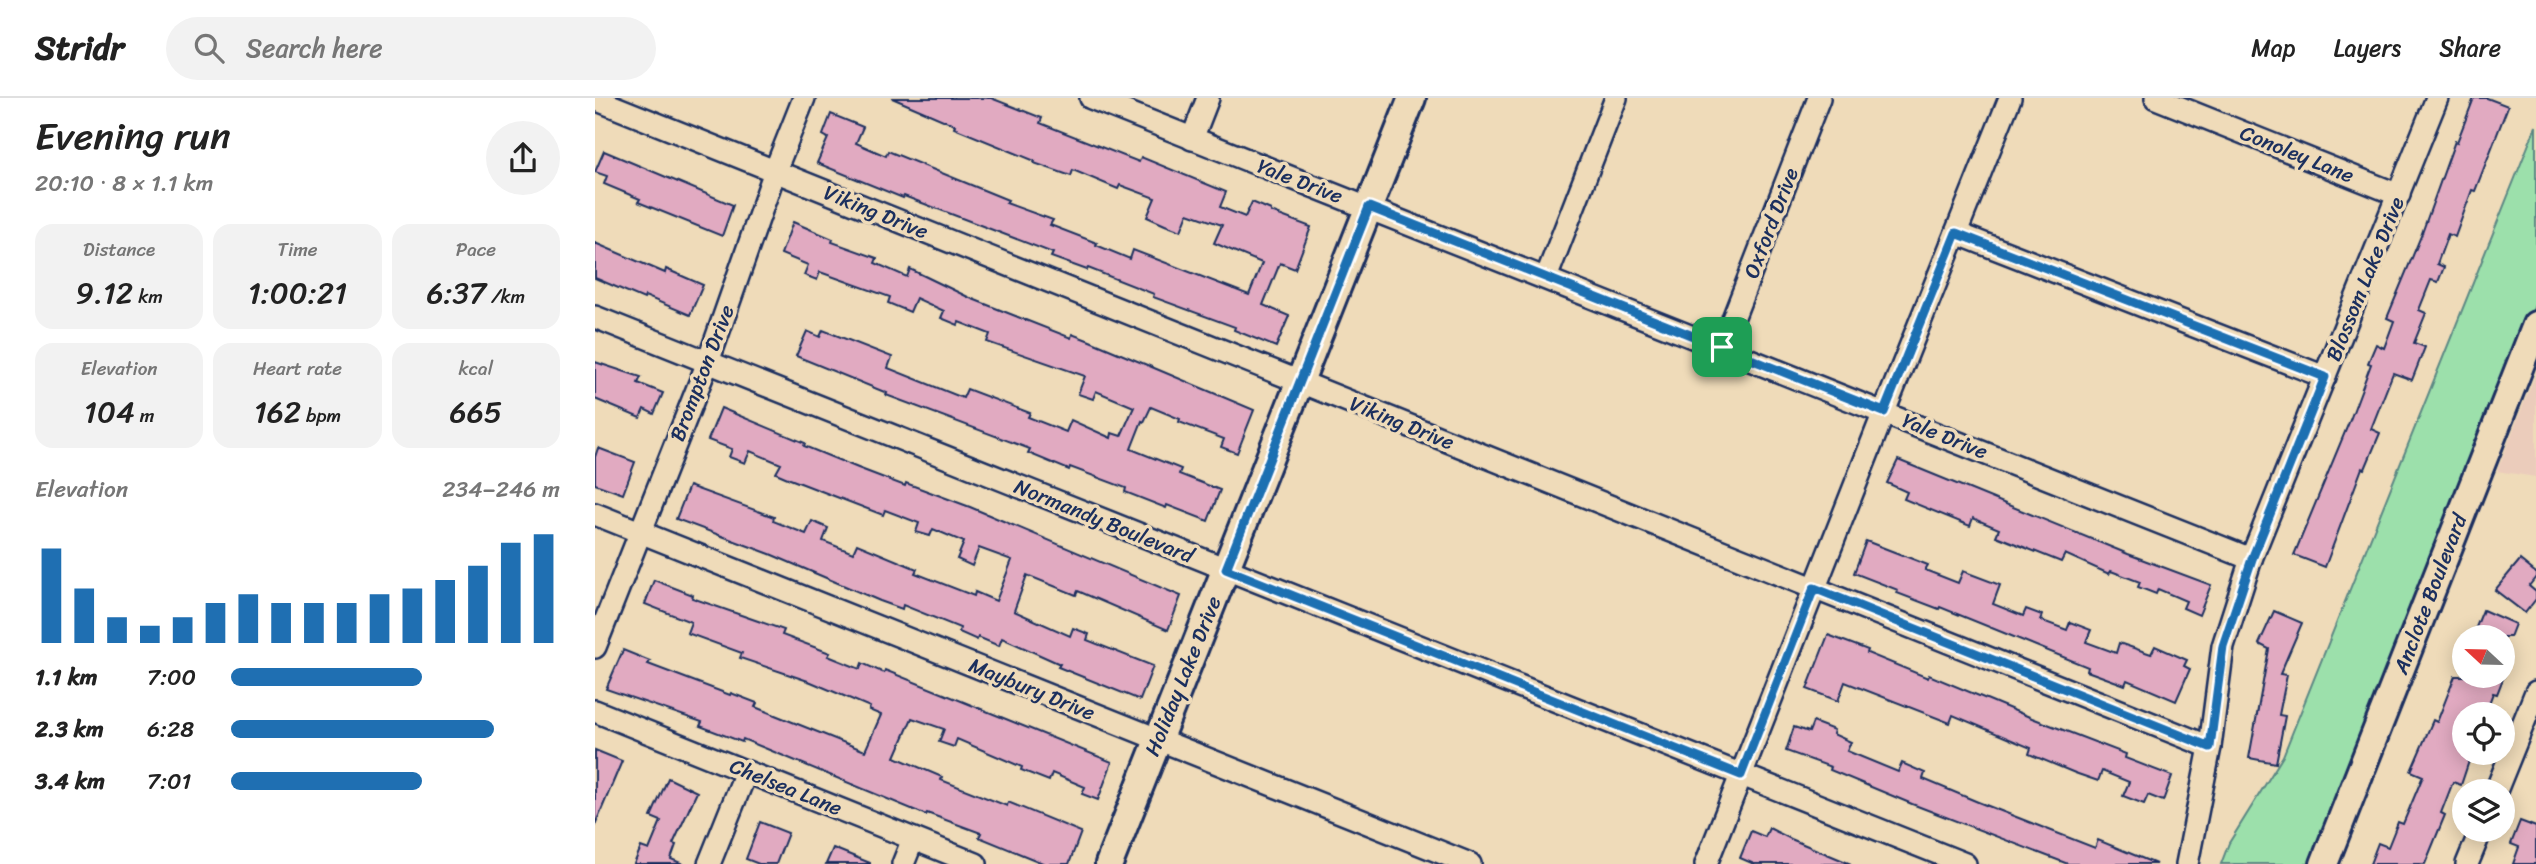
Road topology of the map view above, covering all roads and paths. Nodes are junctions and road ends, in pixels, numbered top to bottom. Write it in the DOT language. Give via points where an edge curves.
graph roads {
  1 [pos="804,98"];
  2 [pos="1091,98"];
  3 [pos="1208,98"];
  4 [pos="1412,98"];
  5 [pos="1616,98"];
  6 [pos="1819,98"];
  7 [pos="2010,98"];
  8 [pos="2156,98"];
  9 [pos="2437,98"];
  10 [pos="595,99"];
  11 [pos="1192,139"];
  12 [pos="775,171"];
  13 [pos="2399,195"];
  14 [pos="1369,207"];
  15 [pos="1956,233"];
  16 [pos="1546,278"];
  17 [pos="595,317"];
  18 [pos="2536,325"];
  19 [pos="1722,347"];
  20 [pos="708,362"];
  21 [pos="2325,377"];
  22 [pos="1300,382"];
  23 [pos="1884,412"];
  24 [pos="595,514"];
  25 [pos="641,533"];
  26 [pos="2252,559"];
  27 [pos="1226,569"];
  28 [pos="1814,588"];
  29 [pos="595,647"];
  30 [pos="2536,691"];
  31 [pos="595,711"];
  32 [pos="2530,724"];
  33 [pos="1158,740"];
  34 [pos="2210,747"];
  35 [pos="746,772"];
  36 [pos="1741,775"];
  37 [pos="2502,779"];
  38 [pos="913,839"];
  39 [pos="2476,842"];
  40 [pos="709,864"];
  41 [pos="903,864"];
  42 [pos="976,864"];
  43 [pos="1109,864"];
  44 [pos="1470,864"];
  45 [pos="1706,864"];
  46 [pos="1965,864"];
  47 [pos="2187,864"];
  48 [pos="2324,864"];
  49 [pos="2467,864"];
  1 -- 12 [label="street, Brompton Drive"];
  2 -- 11 [label="street, Yale Drive"];
  3 -- 11 [label="street"];
  4 -- 14 [label="street, Holiday Lake Drive"];
  5 -- 16 [label="street"];
  6 -- 19 [label="street, Oxford Drive"];
  7 -- 15 [label="street"];
  8 -- 13 [label="street, Conoley Lane"];
  9 -- 13 [label="street, Blossom Lake Drive"];
  10 -- 12 [label="street, Viking Drive"];
  11 -- 14 [label="street, Yale Drive"];
  12 -- 20 [label="street, Brompton Drive"];
  12 -- 22 [label="street, Viking Drive"];
  13 -- 21 [label="street, Blossom Lake Drive"];
  14 -- 16 [label="street, Yale Drive"];
  14 -- 22 [label="street, Holiday Lake Drive"];
  15 -- 21 [label="street"];
  15 -- 23 [label="street"];
  16 -- 19 [label="street, Yale Drive"];
  17 -- 20 [label="street, Normandy Boulevard"];
  18 -- 48 [label="street, Anclote Boulevard"];
  19 -- 23 [label="street, Yale Drive"];
  20 -- 25 [label="street, Brompton Drive"];
  20 -- 27 [label="street, Normandy Boulevard"];
  21 -- 26 [label="street, Blossom Lake Drive"];
  22 -- 27 [label="street, Holiday Lake Drive"];
  22 -- 28 [label="street, Viking Drive"];
  23 -- 26 [label="street, Yale Drive"];
  23 -- 28 [label="street"];
  24 -- 25 [label="street, Maybury Drive"];
  25 -- 29 [label="street, Brompton Drive"];
  25 -- 33 [label="street, Maybury Drive"];
  26 -- 34 [label="street, Blossom Lake Drive" via="2223,646"];
  27 -- 33 [label="street, Holiday Lake Drive"];
  27 -- 36 [label="street, Normandy Boulevard"];
  28 -- 34 [label="street, Viking Drive"];
  28 -- 36 [label="street"];
  30 -- 32 [label="street"];
  31 -- 35 [label="street, Chelsea Lane"];
  32 -- 37 [label="street"];
  33 -- 43 [label="street, Holiday Lake Drive"];
  33 -- 44 [label="street, Maybury Drive"];
  34 -- 47 [label="street, Blossom Lake Drive"];
  35 -- 38 [label="street, Chelsea Lane"];
  35 -- 40 [label="street"];
  36 -- 45 [label="street"];
  36 -- 46 [label="street, Normandy Boulevard"];
  38 -- 41 [label="street"];
  38 -- 42 [label="street, Chelsea Lane"];
  39 -- 49 [label="street"];
}
